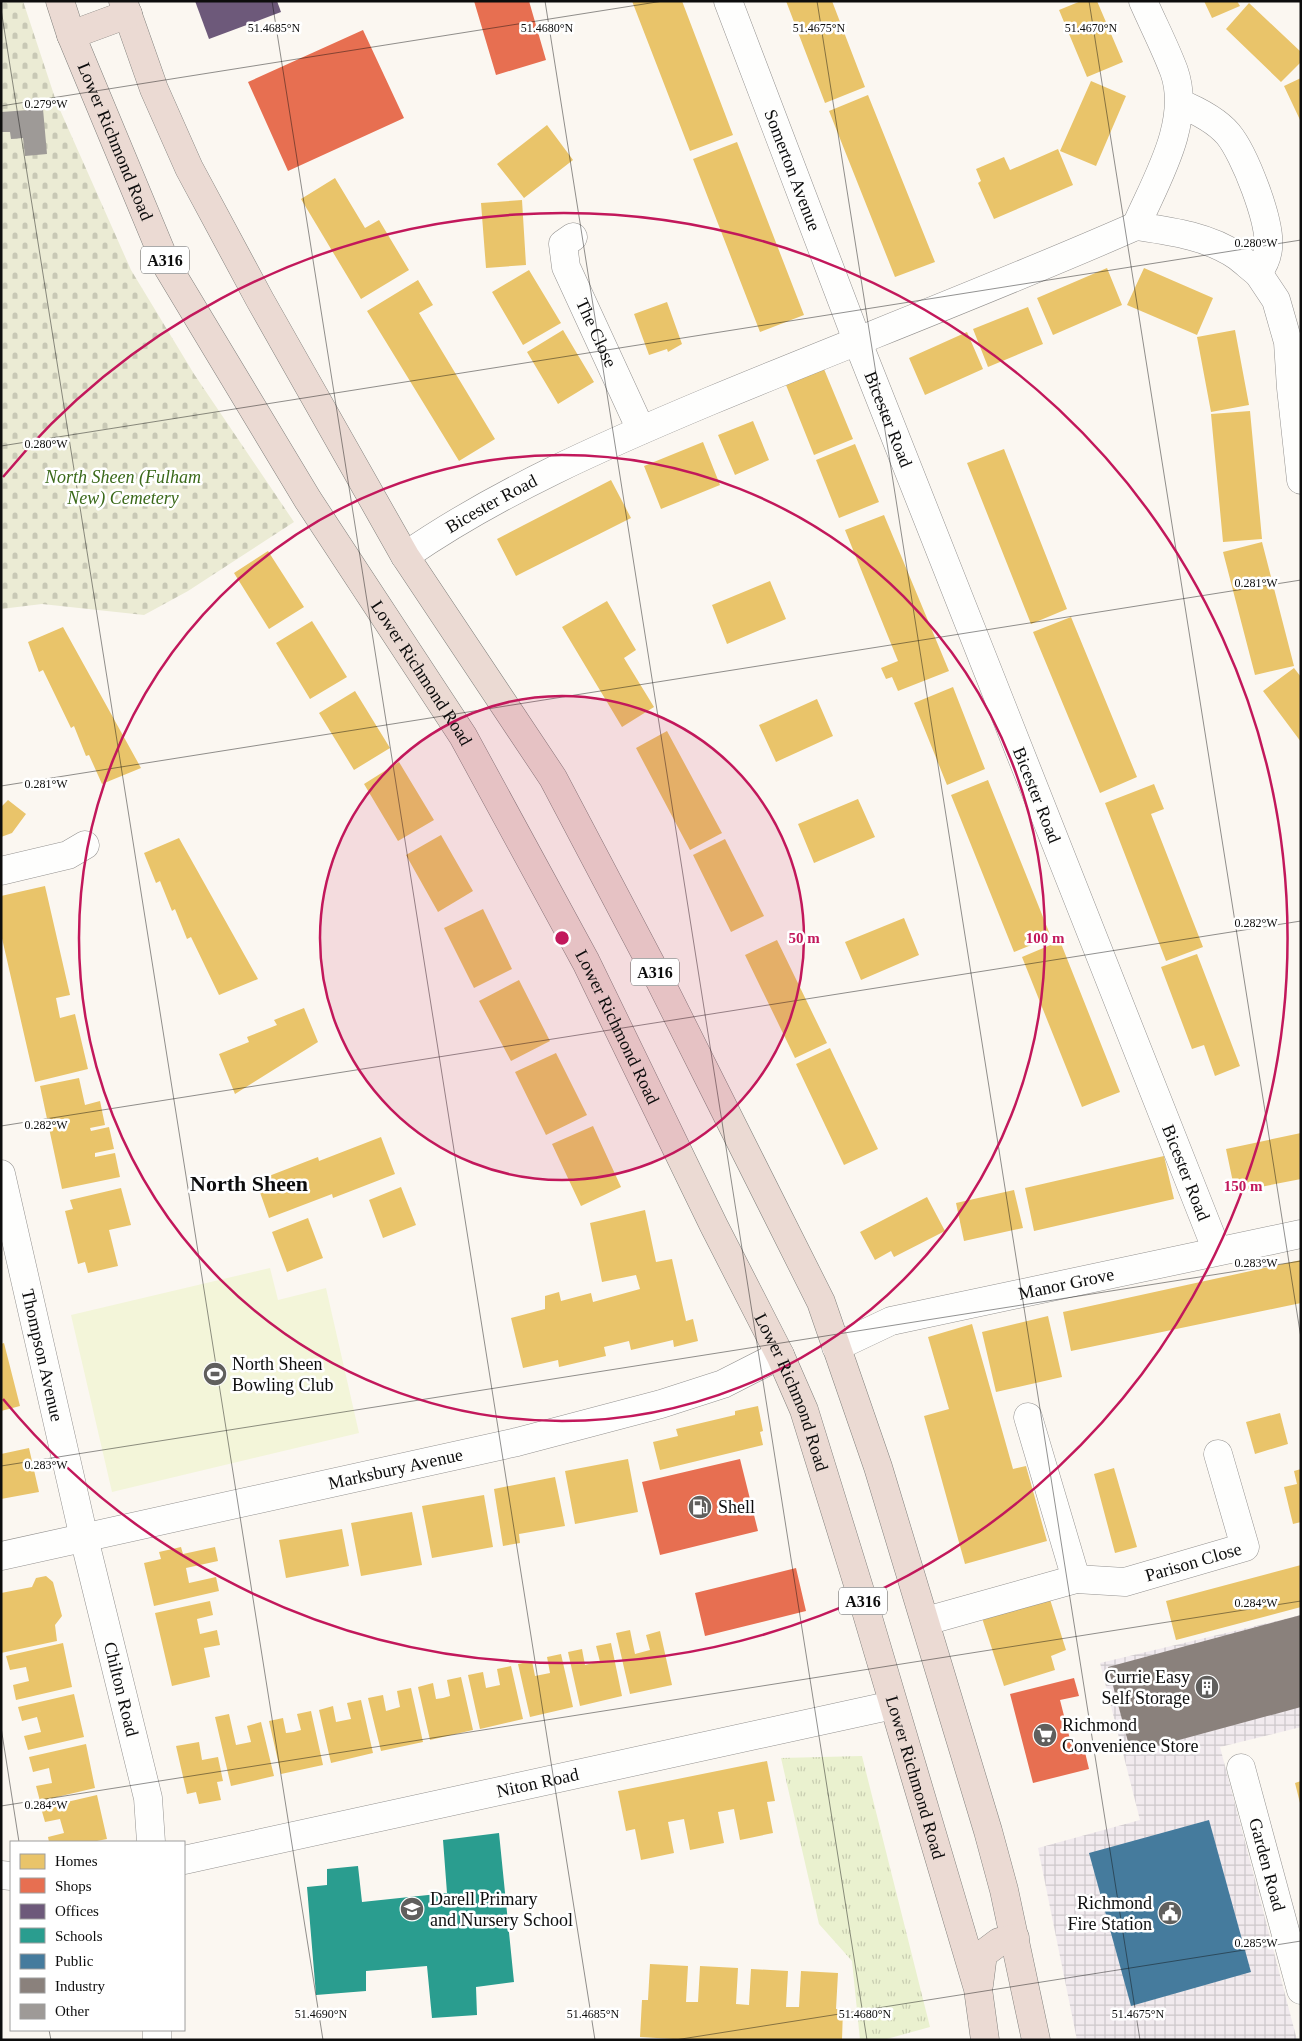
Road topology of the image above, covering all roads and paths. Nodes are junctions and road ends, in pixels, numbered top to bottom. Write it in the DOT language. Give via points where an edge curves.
graph roads {
  1 [pos="60,1"];
  2 [pos="728,1"];
  3 [pos="1143,1"];
  4 [pos="126,7"];
  5 [pos="71,35"];
  6 [pos="1179,103"];
  7 [pos="1136,226"];
  8 [pos="573,237"];
  9 [pos="1258,273"];
  10 [pos="857,340"];
  11 [pos="641,430"];
  12 [pos="1301,480"];
  13 [pos="405,556"];
  14 [pos="85,845"];
  15 [pos="1,871"];
  16 [pos="1,1174"];
  17 [pos="1301,1234"];
  18 [pos="1217,1251"];
  19 [pos="836,1347"];
  20 [pos="780,1355"];
  21 [pos="1028,1417"];
  22 [pos="1218,1454"];
  23 [pos="84,1538"];
  24 [pos="1,1556"];
  25 [pos="1076,1579"];
  26 [pos="926,1621"];
  27 [pos="893,1705"];
  28 [pos="1241,1768"];
  29 [pos="151,1841"];
  30 [pos="185,1860"];
  31 [pos="1015,1938"];
  32 [pos="978,1989"];
  33 [pos="1301,1990"];
  34 [pos="985,2040"];
  35 [pos="1036,2040"];
  1 -- 5 [label="highway, Lower Richmond Road / A316"];
  2 -- 10 [label="street, Somerton Avenue"];
  3 -- 6 [label="street" via="1174,72"];
  4 -- 5 [label="highway"];
  4 -- 13 [label="highway, A316" via="154,89 189,168"];
  5 -- 20 [label="highway, Lower Richmond Road / A316" via="167,266 308,500 463,736 586,962"];
  6 -- 7 [label="street" via="1170,146"];
  6 -- 9 [label="street" via="1194,109 1227,133 1242,154 1265,223 1268,247 1264,265"];
  7 -- 9 [label="street" via="1213,244 1236,255"];
  7 -- 10 [label="street, Bicester Road"];
  8 -- 11 [label="street, The Close" via="563,244 566,267"];
  9 -- 12 [label="street" via="1276,300 1288,342"];
  10 -- 11 [label="street, Bicester Road"];
  10 -- 18 [label="street, Bicester Road"];
  11 -- 13 [label="street, Bicester Road" via="501,497"];
  13 -- 19 [label="highway, A316" via="553,778 661,983 821,1302"];
  14 -- 15 [label="street" via="68,855"];
  16 -- 23 [label="street, Thompson Avenue"];
  17 -- 18 [label="street, Manor Grove"];
  18 -- 19 [label="street, Manor Grove" via="891,1321"];
  19 -- 26 [label="highway, A316" via="878,1466"];
  20 -- 23 [label="street, Marksbury Avenue" via="723,1384 518,1442"];
  20 -- 27 [label="highway, Lower Richmond Road / A316" via="804,1410"];
  21 -- 25 [label="street"];
  22 -- 25 [label="street, Parison Close" via="1244,1547 1125,1582"];
  23 -- 24 [label="street, Marksbury Avenue"];
  23 -- 29 [label="street, Chilton Road" via="148,1798"];
  25 -- 26 [label="street, Parison Close"];
  26 -- 31 [label="highway, A316"];
  27 -- 30 [label="street, Niton Road"];
  27 -- 32 [label="highway, Lower Richmond Road / A316"];
  28 -- 33 [label="street, Garden Road"];
  31 -- 32 [label="highway" via="999,1942 984,1954"];
  31 -- 35 [label="highway, A316"];
  32 -- 34 [label="highway, Lower Richmond Road / A316"];
}
